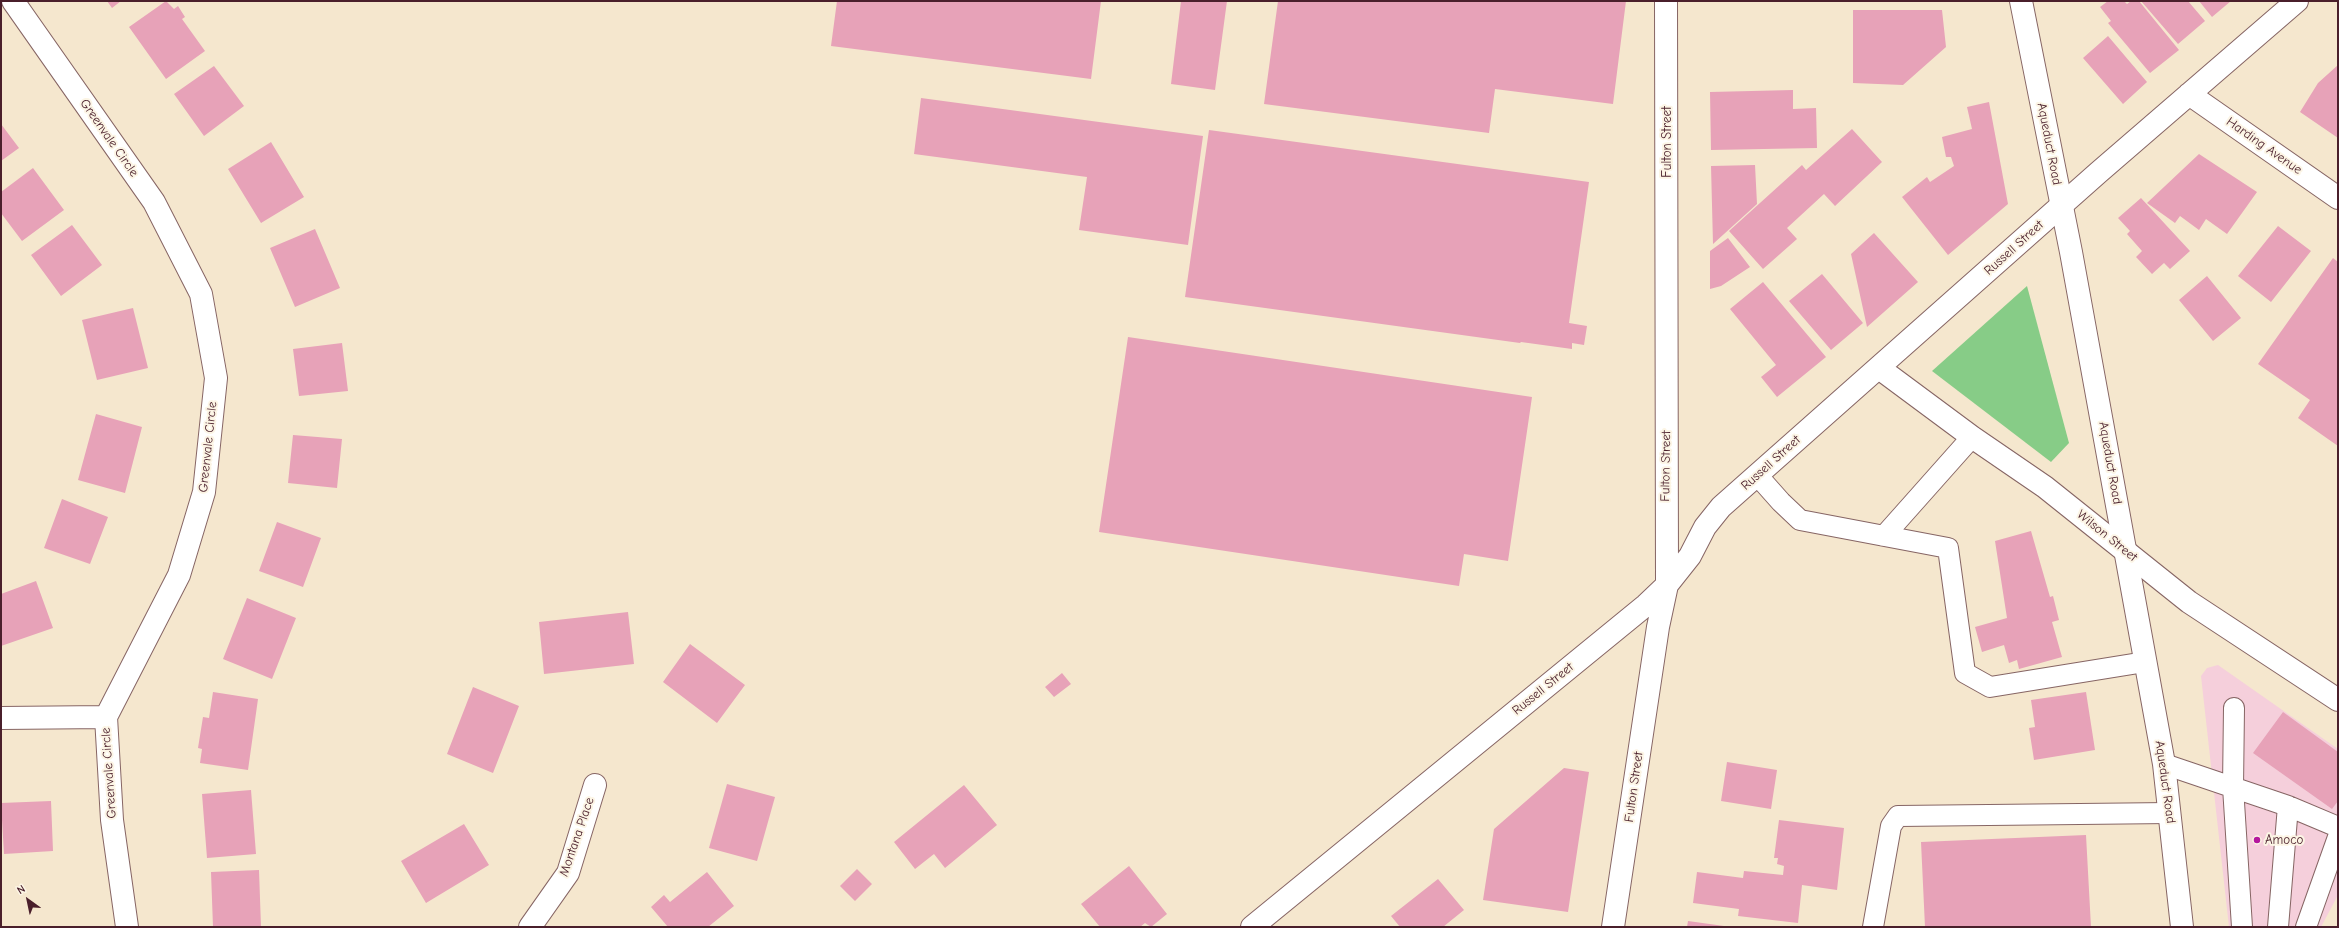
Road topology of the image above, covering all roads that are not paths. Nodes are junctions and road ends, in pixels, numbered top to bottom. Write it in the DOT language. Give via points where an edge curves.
graph roads {
  1 [pos="12,1"];
  2 [pos="1666,1"];
  3 [pos="2021,1"];
  4 [pos="2297,1"];
  5 [pos="2189,94"];
  6 [pos="2338,198"];
  7 [pos="2062,205"];
  8 [pos="1879,368"];
  9 [pos="1972,437"];
  10 [pos="1757,475"];
  11 [pos="1884,536"];
  12 [pos="2126,552"];
  13 [pos="1667,585"];
  14 [pos="2146,662"];
  15 [pos="2338,700"];
  16 [pos="2234,708"];
  17 [pos="106,717"];
  18 [pos="1,718"];
  19 [pos="2164,764"];
  20 [pos="595,785"];
  21 [pos="2233,787"];
  22 [pos="2288,806"];
  23 [pos="2170,812"];
  24 [pos="2338,827"];
  25 [pos="2338,837"];
  26 [pos="127,927"];
  27 [pos="530,927"];
  28 [pos="1252,927"];
  29 [pos="1613,927"];
  30 [pos="1873,927"];
  31 [pos="2182,927"];
  32 [pos="2242,927"];
  33 [pos="2278,927"];
  34 [pos="2306,927"];
  1 -- 17 [label="street, Greenvale Circle" via="154,202 202,294 216,378 204,492 179,575"];
  2 -- 13 [label="street, Fulton Street"];
  3 -- 7 [label="street, Aqueduct Road"];
  4 -- 5 [label="street, Russell Street"];
  5 -- 6 [label="street, Harding Avenue"];
  5 -- 7 [label="street, Russell Street"];
  7 -- 8 [label="street, Russell Street"];
  7 -- 12 [label="street, Aqueduct Road"];
  8 -- 9 [label="street, Wilson Street"];
  8 -- 10 [label="street, Russell Street"];
  9 -- 11 [label="lane"];
  9 -- 12 [label="street, Wilson Street" via="2045,487"];
  10 -- 11 [label="lane" via="1800,520"];
  10 -- 13 [label="street, Russell Street" via="1721,507 1690,556"];
  11 -- 14 [label="lane" via="1948,548 1965,673 1990,687"];
  12 -- 14 [label="street, Aqueduct Road"];
  12 -- 15 [label="street, Wilson Street" via="2190,602"];
  13 -- 28 [label="street, Russell Street" via="1646,605"];
  13 -- 29 [label="street, Fulton Street" via="1658,627"];
  14 -- 19 [label="street, Aqueduct Road"];
  16 -- 21 [label="lane"];
  17 -- 18 [label="street"];
  17 -- 26 [label="street, Greenvale Circle" via="112,820"];
  19 -- 21 [label="lane"];
  19 -- 23 [label="street, Aqueduct Road"];
  20 -- 27 [label="street, Montana Place" via="568,873"];
  21 -- 22 [label="lane"];
  21 -- 32 [label="lane"];
  22 -- 24 [label="lane"];
  22 -- 33 [label="lane"];
  23 -- 30 [label="lane" via="1898,816 1891,826"];
  23 -- 31 [label="street, Aqueduct Road"];
  25 -- 34 [label="lane"];
}
